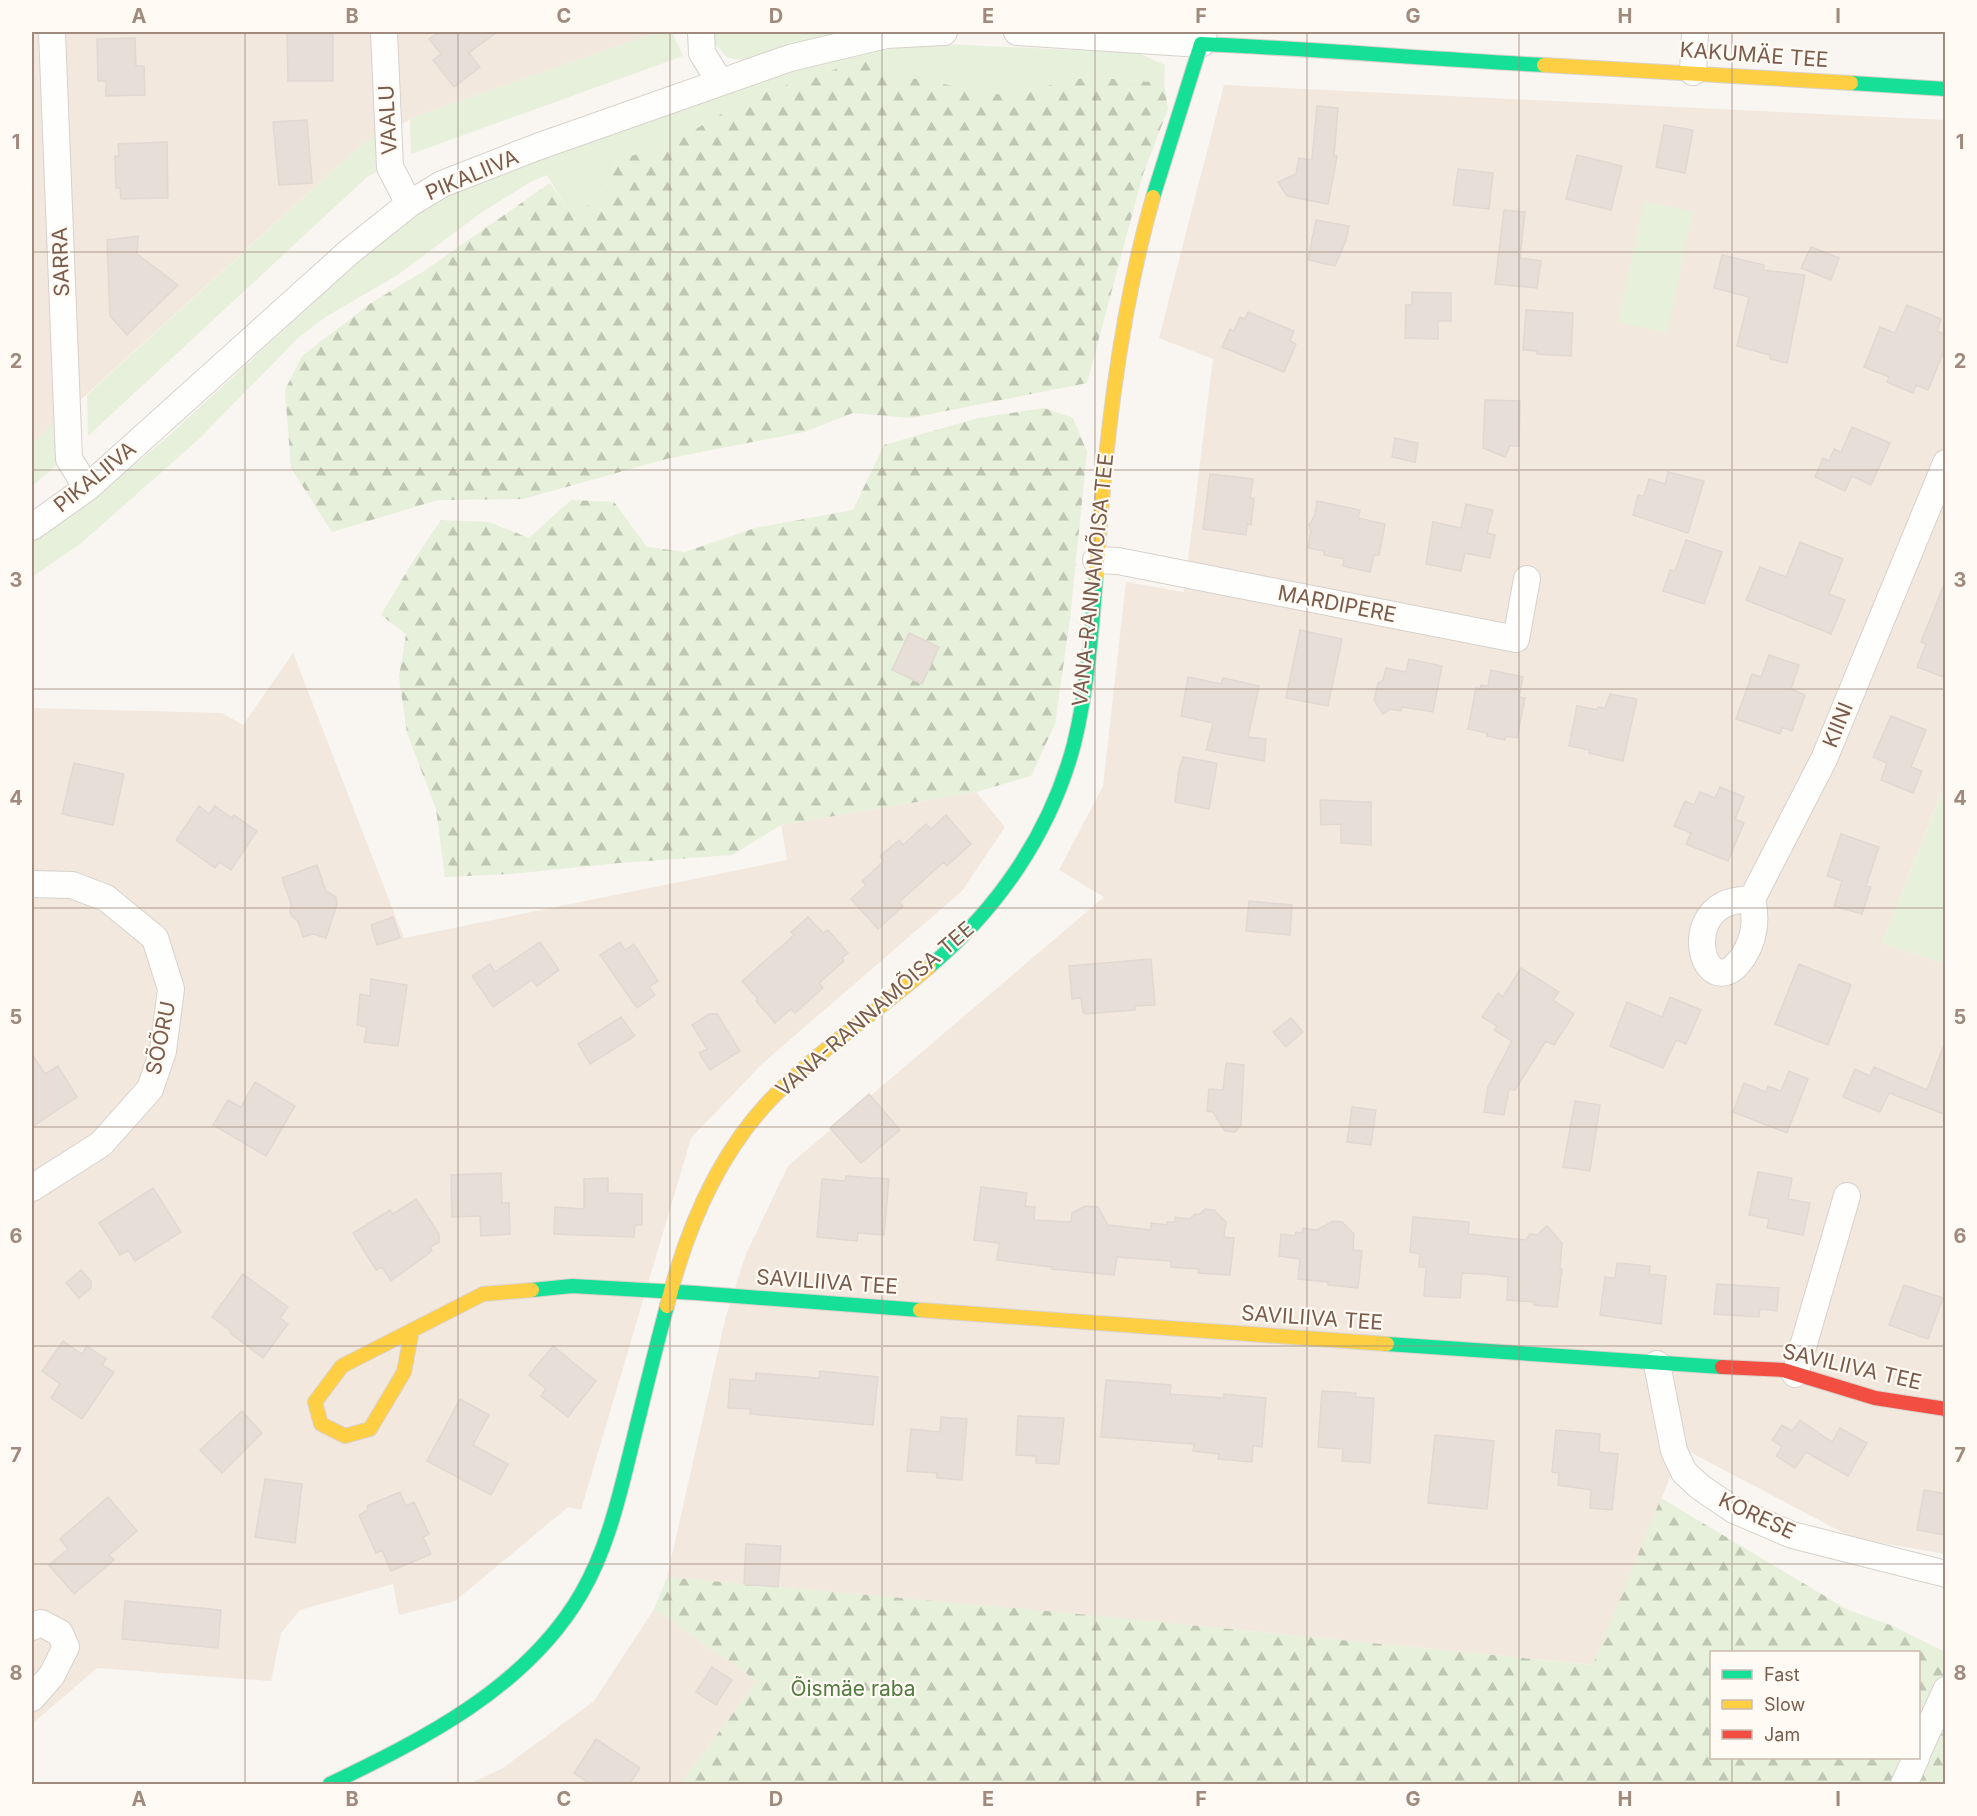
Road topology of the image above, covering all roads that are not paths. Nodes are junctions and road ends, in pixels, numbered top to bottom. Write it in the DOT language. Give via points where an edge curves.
graph roads {
  1 [pos="52,32"];
  2 [pos="384,32"];
  3 [pos="701,32"];
  4 [pos="944,32"];
  5 [pos="1017,32"];
  6 [pos="1695,32"];
  7 [pos="1202,38"];
  8 [pos="1694,72"];
  9 [pos="720,82"];
  10 [pos="1946,89"];
  11 [pos="409,204"];
  12 [pos="1946,464"];
  13 [pos="87,488"];
  14 [pos="32,527"];
  15 [pos="1096,560"];
  16 [pos="1527,579"];
  17 [pos="32,884"];
  18 [pos="1752,899"];
  19 [pos="32,1188"];
  20 [pos="1847,1196"];
  21 [pos="670,1292"];
  22 [pos="412,1330"];
  23 [pos="1657,1364"];
  24 [pos="1795,1374"];
  25 [pos="1946,1409"];
  26 [pos="1946,1574"];
  27 [pos="32,1627"];
  28 [pos="1946,1690"];
  29 [pos="32,1698"];
  30 [pos="1920,1748"];
  31 [pos="1916,1759"];
  32 [pos="330,1785"];
  33 [pos="1904,1785"];
  1 -- 13 [label="street, SARRA" via="69,459"];
  2 -- 11 [label="street, VAALU" via="390,167"];
  3 -- 9 [label="street" via="702,53"];
  4 -- 9 [label="street, PIKALIIVA" via="886,35 790,58"];
  5 -- 7 [label="street"];
  6 -- 8 [label="street"];
  7 -- 8 [label="street, KAKUMÄE TEE" via="1414,58"];
  7 -- 15 [label="street, VANA-RANNAMÕISA TEE" via="1141,239 1121,336"];
  8 -- 10 [label="street, KAKUMÄE TEE"];
  9 -- 11 [label="street, PIKALIIVA" via="442,184"];
  11 -- 13 [label="street, PIKALIIVA" via="350,252"];
  12 -- 18 [label="street, KIINI" via="1824,759"];
  13 -- 14 [label="street, PIKALIIVA"];
  15 -- 16 [label="street, MARDIPERE" via="1118,561 1516,639"];
  15 -- 21 [label="street, VANA-RANNAMÕISA TEE" via="1089,659 1074,746 1054,803 1027,856 965,936 796,1075 758,1114 708,1190"];
  17 -- 19 [label="street, SÕÕRU" via="72,885 106,898 155,938 171,989 163,1051 150,1089 101,1144"];
  18 -- 18 [label="street" via="1755,925 1751,942 1731,970 1722,973 1712,969 1701,945 1707,919 1727,902"];
  20 -- 24 [label="street"];
  21 -- 22 [label="street, SAVILIIVA TEE" via="572,1286 483,1294"];
  21 -- 23 [label="street, SAVILIIVA TEE"];
  21 -- 32 [label="street, VANA-RANNAMÕISA TEE" via="604,1548 561,1626 535,1656 479,1701"];
  22 -- 22 [label="street, SAVILIIVA TEE" via="342,1366 315,1402 321,1424 345,1436 370,1429 404,1372"];
  23 -- 24 [label="street, SAVILIIVA TEE" via="1783,1370"];
  23 -- 26 [label="street, KORESE" via="1674,1451 1684,1472 1700,1487 1734,1510 1791,1534"];
  24 -- 25 [label="street, SAVILIIVA TEE" via="1875,1398"];
  27 -- 29 [label="street" via="41,1623 60,1633 66,1647 52,1675"];
  28 -- 30 [label="street"];
  31 -- 33 [label="street"];
}
